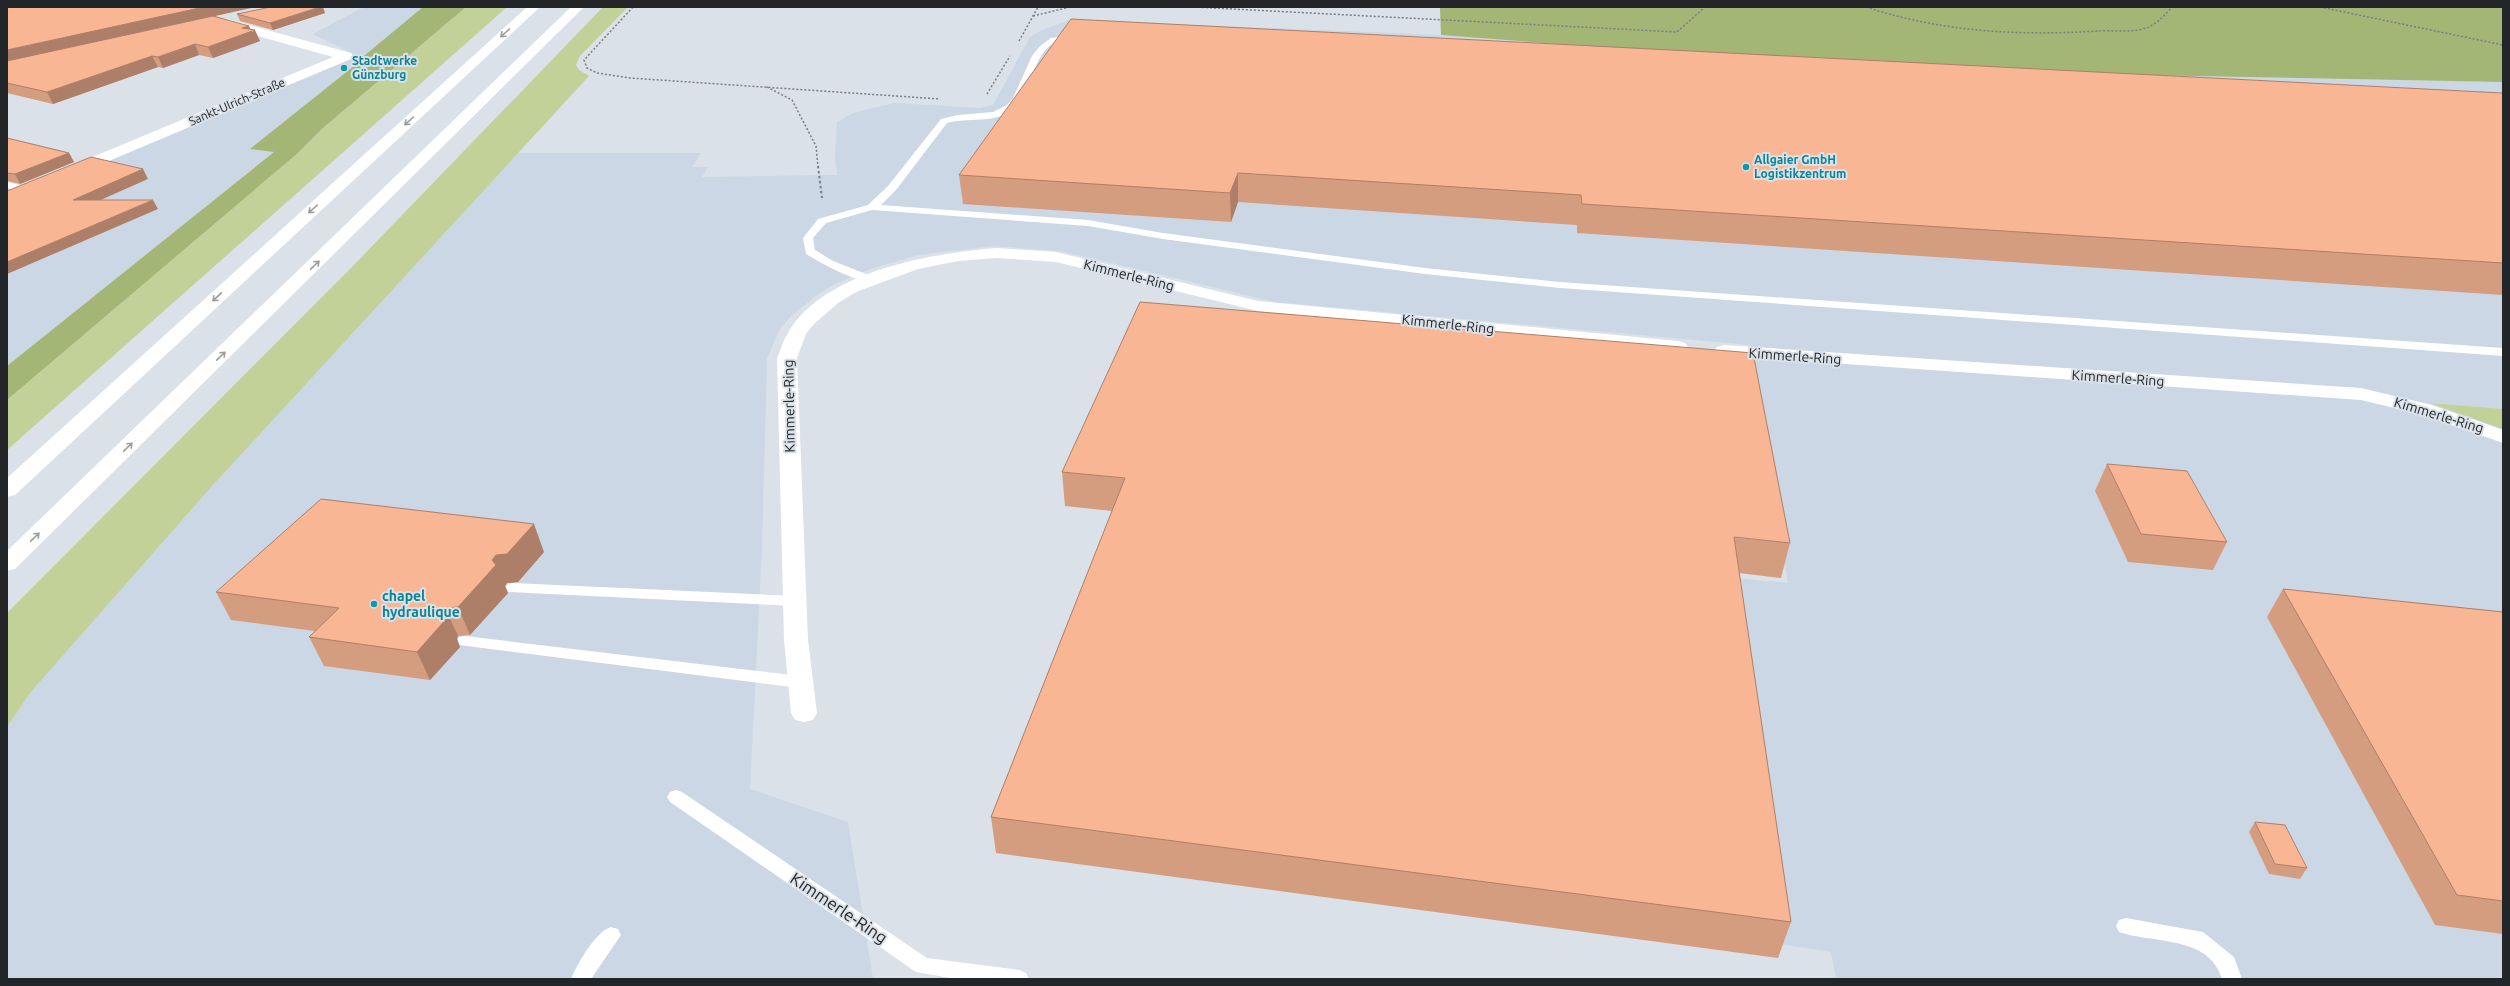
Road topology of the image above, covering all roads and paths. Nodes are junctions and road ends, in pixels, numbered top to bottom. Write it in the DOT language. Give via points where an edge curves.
graph roads {
  1 [pos="534,7"];
  2 [pos="578,7"];
  3 [pos="633,7"];
  4 [pos="1038,7"];
  5 [pos="1070,7"];
  6 [pos="1194,7"];
  7 [pos="1705,7"];
  8 [pos="1866,7"];
  9 [pos="2172,7"];
  10 [pos="2320,7"];
  11 [pos="248,14"];
  12 [pos="1033,16"];
  13 [pos="1084,38"];
  14 [pos="1018,42"];
  15 [pos="2503,45"];
  16 [pos="1011,55"];
  17 [pos="765,86"];
  18 [pos="985,97"];
  19 [pos="946,100"];
  20 [pos="61,176"];
  21 [pos="40,184"];
  22 [pos="7,185"];
  23 [pos="27,190"];
  24 [pos="7,197"];
  25 [pos="822,198"];
  26 [pos="872,207"];
  27 [pos="870,279"];
  28 [pos="2503,352"];
  29 [pos="2503,436"];
  30 [pos="7,490"];
  31 [pos="7,564"];
  32 [pos="513,588"];
  33 [pos="795,601"];
  34 [pos="465,641"];
  35 [pos="800,682"];
  36 [pos="804,713"];
  37 [pos="676,797"];
  38 [pos="2126,926"];
  39 [pos="611,935"];
  40 [pos="581,979"];
  41 [pos="1019,979"];
  42 [pos="2232,979"];
  1 -- 30 [label="main road, one-way"];
  31 -- 2 [label="main road, one-way"];
  3 -- 17 [label="path" via="584,60 587,68 597,73 630,78"];
  4 -- 12 [label="path"];
  5 -- 12 [label="path"];
  6 -- 7 [label="path" via="1677,32"];
  8 -- 9 [label="path" via="1889,16 1945,27 2024,34 2146,28 2162,18"];
  10 -- 15 [label="path"];
  11 -- 20 [label="main road, Sankt-Ulrich-Straße" via="215,22 346,56"];
  12 -- 14 [label="path"];
  13 -- 26 [label="lane" via="1060,38 1041,49 1016,101 1002,113 957,116 939,125 892,188"];
  16 -- 18 [label="path"];
  17 -- 19 [label="path"];
  17 -- 25 [label="path" via="792,100 816,146"];
  21 -- 23 [label="main road"];
  22 -- 23 [label="lane"];
  23 -- 24 [label="main road"];
  26 -- 27 [label="lane" via="822,221 808,238 810,252 829,263"];
  26 -- 28 [label="lane" via="1088,224 1425,272 1560,285"];
  27 -- 29 [label="main road, Kimmerle-Ring" via="914,264 958,256 997,253 1037,254 1258,306 1701,349 2361,394 2425,408"];
  27 -- 33 [label="main road, Kimmerle-Ring" via="832,299 806,321 790,346 787,358"];
  32 -- 33 [label="lane"];
  33 -- 35 [label="main road, Kimmerle-Ring"];
  34 -- 35 [label="lane"];
  35 -- 36 [label="main road, Kimmerle-Ring"];
  37 -- 41 [label="lane, Kimmerle-Ring" via="923,966"];
  38 -- 42 [label="lane" via="2196,938 2227,963"];
  39 -- 40 [label="lane" via="584,969"];
}
